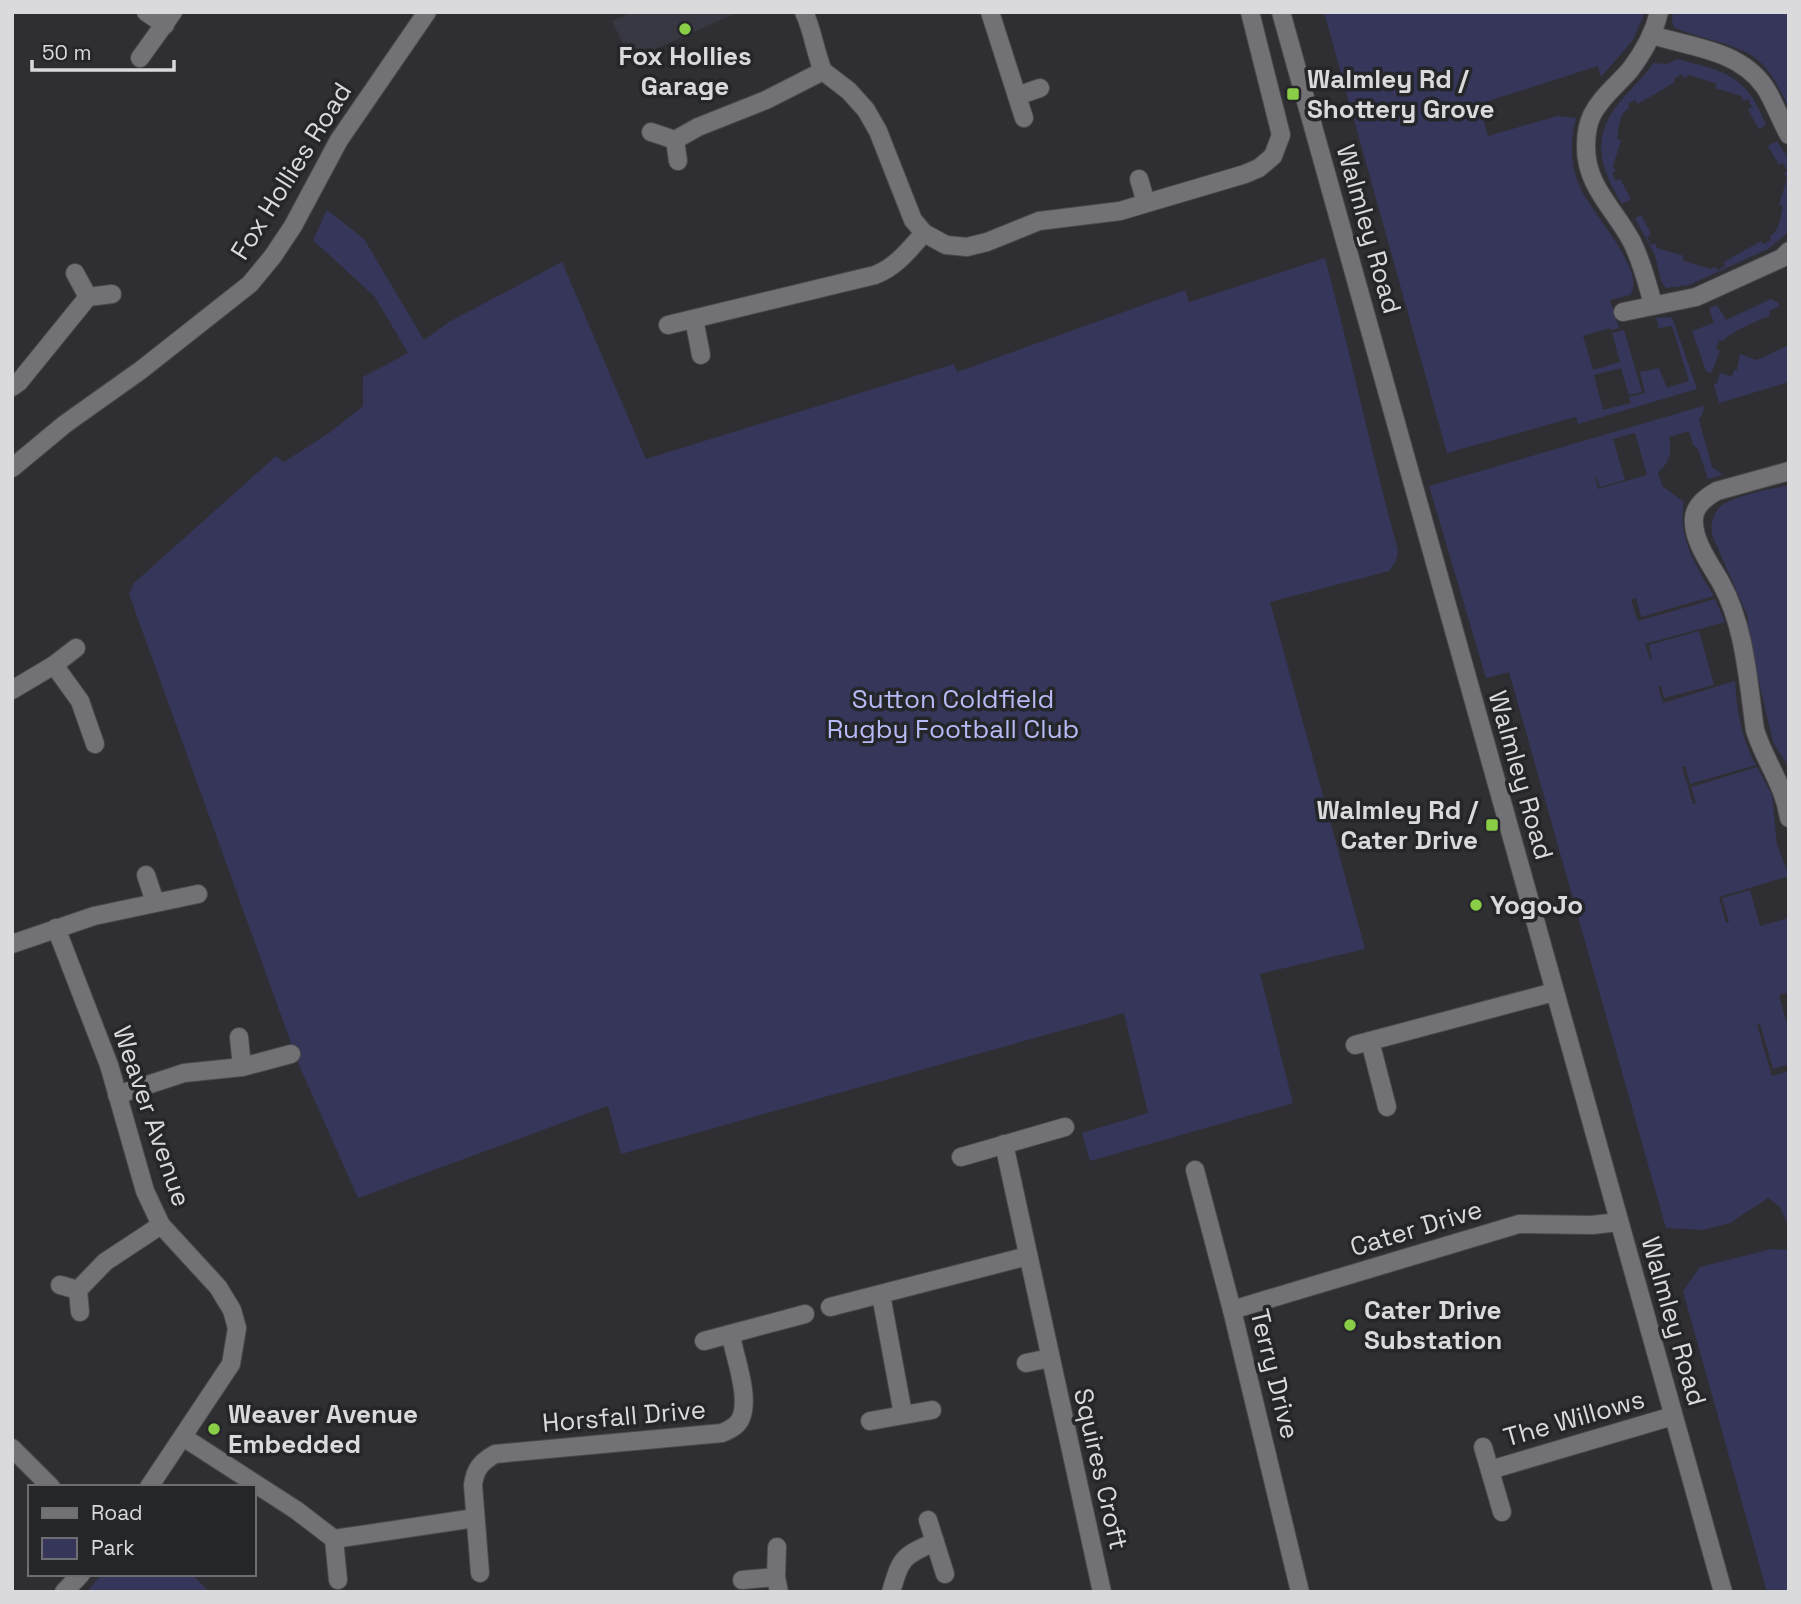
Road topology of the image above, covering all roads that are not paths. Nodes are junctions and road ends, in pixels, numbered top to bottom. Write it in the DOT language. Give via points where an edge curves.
graph roads {
  1 [pos="146,12"];
  2 [pos="427,12"];
  3 [pos="804,12"];
  4 [pos="990,12"];
  5 [pos="1250,12"];
  6 [pos="1281,12"];
  7 [pos="1659,12"];
  8 [pos="169,18"];
  9 [pos="1652,35"];
  10 [pos="140,58"];
  11 [pos="823,71"];
  12 [pos="1040,88"];
  13 [pos="1017,96"];
  14 [pos="1024,118"];
  15 [pos="651,132"];
  16 [pos="1789,135"];
  17 [pos="675,140"];
  18 [pos="678,161"];
  19 [pos="1139,179"];
  20 [pos="1146,203"];
  21 [pos="923,233"];
  22 [pos="1789,251"];
  23 [pos="75,274"];
  24 [pos="111,294"];
  25 [pos="88,297"];
  26 [pos="1653,304"];
  27 [pos="1623,312"];
  28 [pos="694,319"];
  29 [pos="668,325"];
  30 [pos="701,355"];
  31 [pos="12,387"];
  32 [pos="12,468"];
  33 [pos="1789,471"];
  34 [pos="76,648"];
  35 [pos="54,665"];
  36 [pos="12,690"];
  37 [pos="95,744"];
  38 [pos="1789,818"];
  39 [pos="146,875"];
  40 [pos="198,894"];
  41 [pos="155,902"];
  42 [pos="57,928"];
  43 [pos="12,944"];
  44 [pos="1555,992"];
  45 [pos="239,1037"];
  46 [pos="291,1054"];
  47 [pos="242,1067"];
  48 [pos="117,1095"];
  49 [pos="1387,1107"];
  50 [pos="1065,1127"];
  51 [pos="1004,1144"];
  52 [pos="961,1157"];
  53 [pos="1195,1170"];
  54 [pos="1619,1222"];
  55 [pos="161,1225"];
  56 [pos="1028,1256"];
  57 [pos="60,1286"];
  58 [pos="78,1290"];
  59 [pos="881,1294"];
  60 [pos="830,1307"];
  61 [pos="1232,1310"];
  62 [pos="80,1312"];
  63 [pos="806,1314"];
  64 [pos="730,1336"];
  65 [pos="704,1341"];
  66 [pos="1050,1358"];
  67 [pos="1026,1363"];
  68 [pos="932,1410"];
  69 [pos="903,1415"];
  70 [pos="1673,1416"];
  71 [pos="870,1421"];
  72 [pos="183,1437"];
  73 [pos="1483,1447"];
  74 [pos="12,1448"];
  75 [pos="1490,1470"];
  76 [pos="49,1485"];
  77 [pos="150,1485"];
  78 [pos="1502,1512"];
  79 [pos="475,1518"];
  80 [pos="928,1520"];
  81 [pos="334,1539"];
  82 [pos="935,1542"];
  83 [pos="777,1547"];
  84 [pos="480,1573"];
  85 [pos="945,1574"];
  86 [pos="79,1576"];
  87 [pos="338,1580"];
  88 [pos="742,1580"];
  89 [pos="778,1584"];
  90 [pos="64,1592"];
  91 [pos="891,1592"];
  92 [pos="1102,1592"];
  93 [pos="1300,1592"];
  94 [pos="1723,1592"];
  1 -- 8 [label="street"];
  2 -- 32 [label="street, Fox Hollies Road" via="339,140 293,226 250,284"];
  3 -- 11 [label="street"];
  4 -- 13 [label="street"];
  5 -- 20 [label="street" via="1281,135 1273,156 1259,168"];
  6 -- 44 [label="street, Walmley Road"];
  7 -- 9 [label="street"];
  8 -- 10 [label="street"];
  9 -- 16 [label="street" via="1719,53 1746,68 1764,86"];
  9 -- 26 [label="street" via="1591,118 1586,158 1601,198 1631,241"];
  11 -- 17 [label="street"];
  11 -- 21 [label="street" via="866,110 907,210"];
  12 -- 13 [label="street"];
  13 -- 14 [label="street"];
  15 -- 17 [label="street"];
  17 -- 18 [label="street"];
  19 -- 20 [label="street"];
  20 -- 21 [label="street" via="1103,214 1039,221 967,247 946,245"];
  21 -- 28 [label="street" via="886,271"];
  22 -- 26 [label="street" via="1696,297"];
  23 -- 25 [label="street"];
  24 -- 25 [label="street"];
  25 -- 31 [label="street"];
  26 -- 27 [label="street"];
  28 -- 29 [label="street"];
  28 -- 30 [label="street"];
  33 -- 38 [label="street" via="1706,496 1694,516 1701,545 1732,611 1755,730 1782,788"];
  34 -- 35 [label="street"];
  35 -- 36 [label="street"];
  35 -- 37 [label="street" via="80,701"];
  39 -- 41 [label="street"];
  40 -- 41 [label="street"];
  41 -- 42 [label="street"];
  42 -- 43 [label="street"];
  42 -- 48 [label="street, Weaver Avenue"];
  44 -- 49 [label="street" via="1363,1043"];
  44 -- 54 [label="street, Walmley Road"];
  45 -- 47 [label="street"];
  46 -- 47 [label="street"];
  47 -- 48 [label="street" via="184,1073"];
  48 -- 55 [label="street, Weaver Avenue" via="141,1180"];
  50 -- 51 [label="street"];
  51 -- 52 [label="street"];
  51 -- 56 [label="street, Squires Croft"];
  53 -- 61 [label="street, Terry Drive"];
  54 -- 61 [label="street, Cater Drive" via="1520,1224"];
  54 -- 70 [label="street, Walmley Road"];
  55 -- 58 [label="street" via="105,1262"];
  55 -- 72 [label="street, Weaver Avenue" via="218,1287 237,1328 231,1364"];
  56 -- 59 [label="street"];
  56 -- 66 [label="street, Squires Croft"];
  57 -- 58 [label="street"];
  58 -- 62 [label="street"];
  59 -- 60 [label="street"];
  59 -- 69 [label="street"];
  61 -- 93 [label="street, Terry Drive"];
  63 -- 64 [label="street"];
  64 -- 65 [label="street"];
  64 -- 79 [label="street, Horsfall Drive" via="744,1395 741,1419 732,1428 722,1433 495,1454 482,1461 474,1476"];
  66 -- 67 [label="street, Squires Croft"];
  66 -- 92 [label="street, Squires Croft"];
  68 -- 69 [label="street"];
  69 -- 71 [label="street"];
  70 -- 75 [label="street, The Willows"];
  70 -- 94 [label="street, Walmley Road"];
  72 -- 77 [label="street, Weaver Avenue"];
  72 -- 81 [label="street"];
  73 -- 75 [label="street, The Willows"];
  74 -- 76 [label="street"];
  75 -- 78 [label="street, The Willows"];
  79 -- 81 [label="street"];
  79 -- 84 [label="street, Horsfall Drive"];
  80 -- 82 [label="street"];
  81 -- 87 [label="street"];
  82 -- 85 [label="street"];
  82 -- 91 [label="street" via="901,1560"];
  83 -- 89 [label="street"];
  86 -- 90 [label="street"];
  88 -- 89 [label="street"];
}
